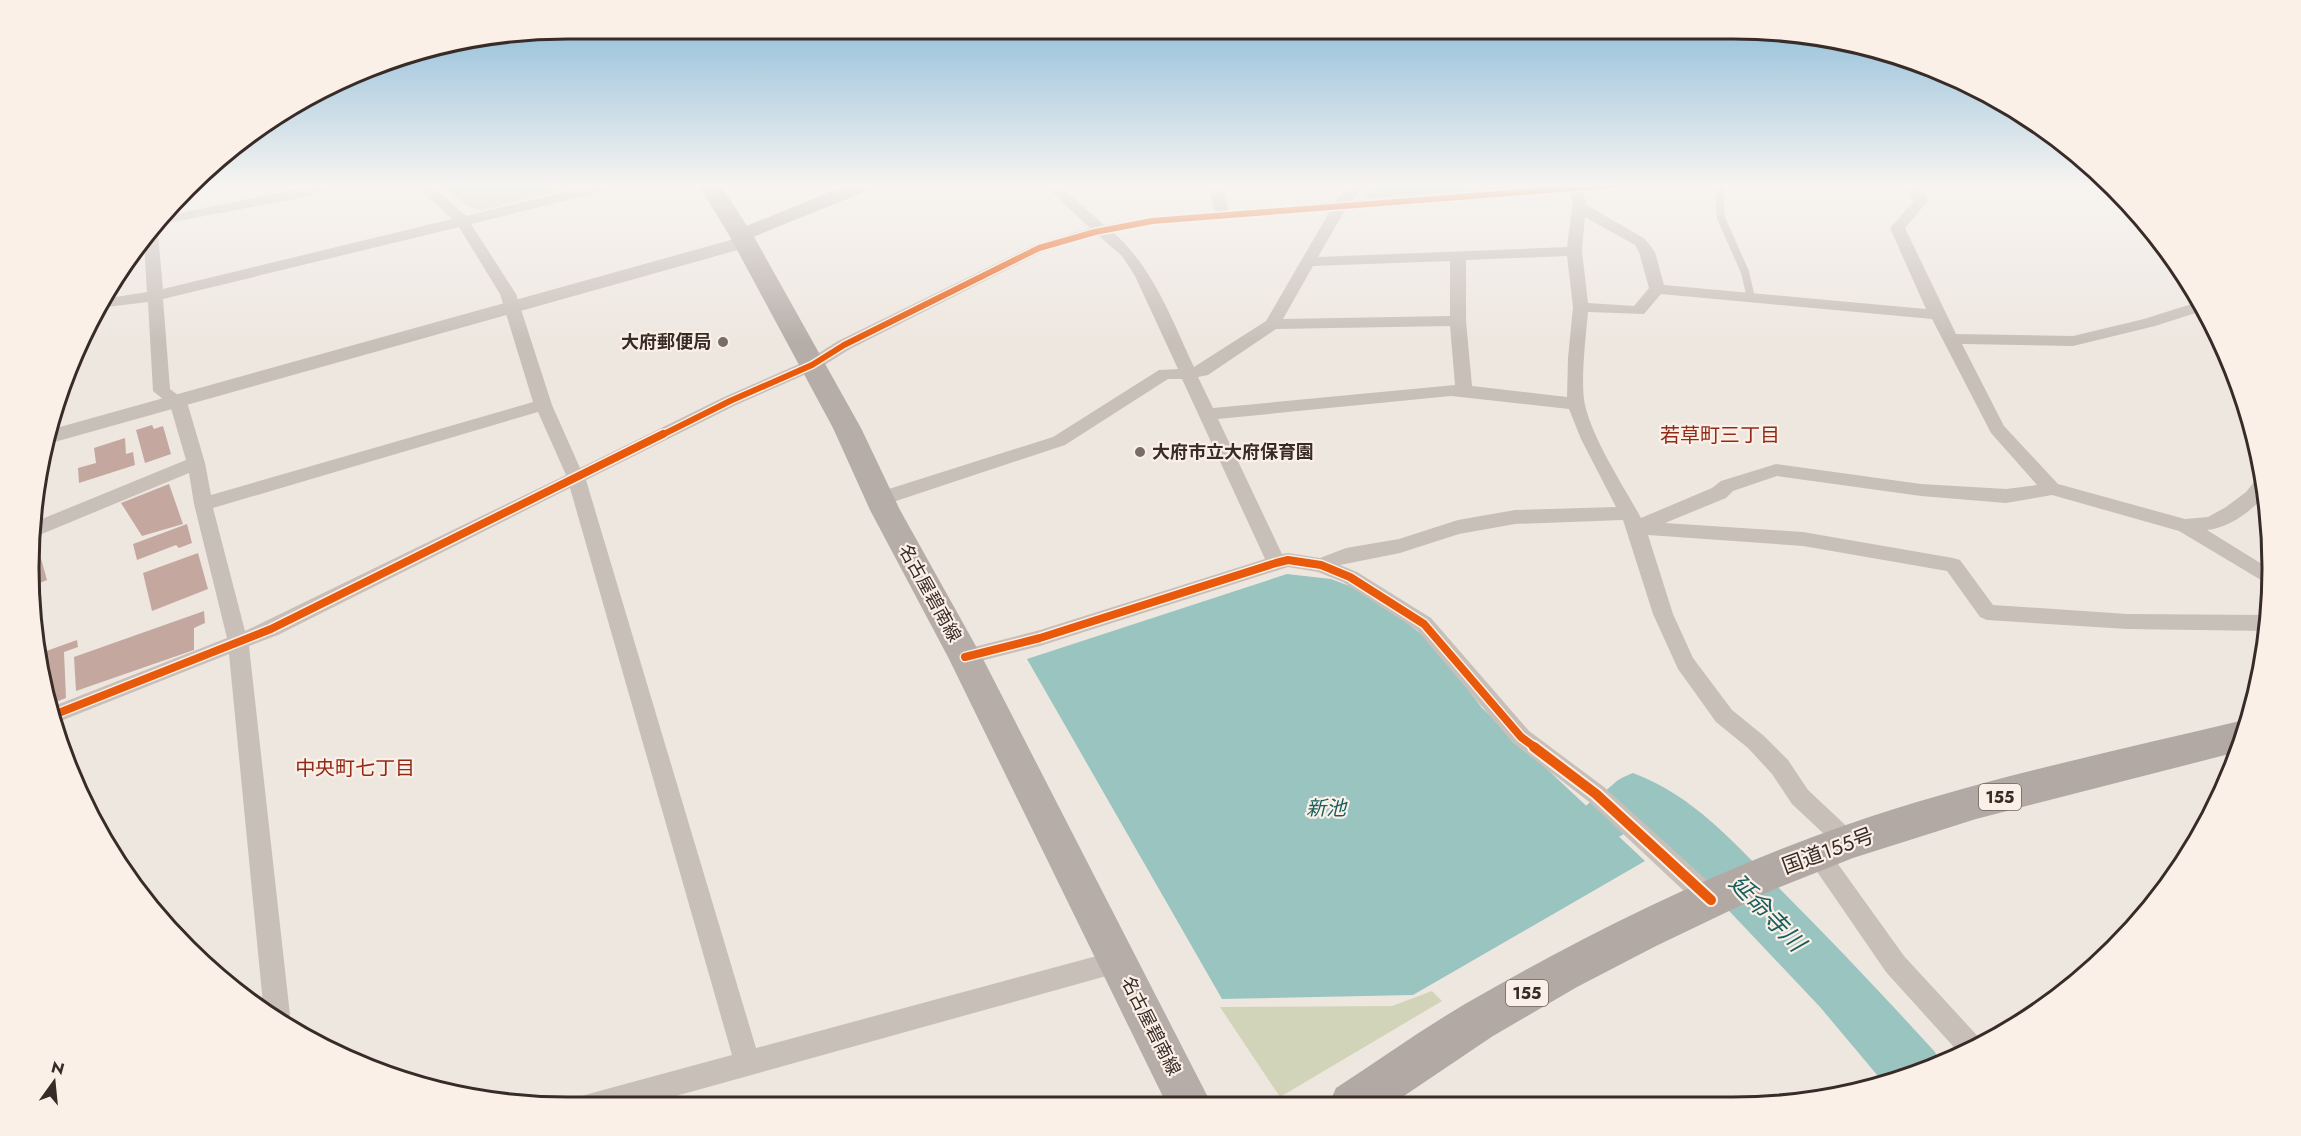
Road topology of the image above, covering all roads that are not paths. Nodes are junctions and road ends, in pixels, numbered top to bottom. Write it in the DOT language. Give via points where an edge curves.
graph roads {
  1 [pos="401,237"];
  2 [pos="472,237"];
  3 [pos="737,237"];
  4 [pos="742,237"];
  5 [pos="1075,237"];
  6 [pos="1110,237"];
  7 [pos="1322,237"];
  8 [pos="1576,237"];
  9 [pos="1631,237"];
  10 [pos="1729,237"];
  11 [pos="1901,237"];
  12 [pos="151,242"];
  13 [pos="1574,251"];
  14 [pos="1458,256"];
  15 [pos="1308,262"];
  16 [pos="1657,289"];
  17 [pos="155,296"];
  18 [pos="1751,298"];
  19 [pos="511,301"];
  20 [pos="111,302"];
  21 [pos="1581,307"];
  22 [pos="2193,308"];
  23 [pos="1937,315"];
  24 [pos="1458,321"];
  25 [pos="1272,324"];
  26 [pos="1951,339"];
  27 [pos="812,365"];
  28 [pos="1188,374"];
  29 [pos="1464,391"];
  30 [pos="170,397"];
  31 [pos="1576,404"];
  32 [pos="543,405"];
  33 [pos="1206,414"];
  34 [pos="61,418"];
  35 [pos="56,435"];
  36 [pos="196,463"];
  37 [pos="576,478"];
  38 [pos="2052,489"];
  39 [pos="2256,493"];
  40 [pos="880,499"];
  41 [pos="203,504"];
  42 [pos="1632,520"];
  43 [pos="2185,526"];
  44 [pos="41,527"];
  45 [pos="1276,563"];
  46 [pos="1321,565"];
  47 [pos="2262,573"];
  48 [pos="2259,623"];
  49 [pos="238,643"];
  50 [pos="965,657"];
  51 [pos="59,713"];
  52 [pos="2234,737"];
  53 [pos="1832,848"];
  54 [pos="1712,900"];
  55 [pos="1119,962"];
  56 [pos="277,1010"];
  57 [pos="1967,1042"];
  58 [pos="748,1064"];
  59 [pos="625,1097"];
  60 [pos="1186,1097"];
  61 [pos="1363,1097"];
  1 -- 17 [label="street"];
  2 -- 19 [label="street"];
  3 -- 19 [label="street"];
  4 -- 27 [label="main road, 名古屋碧南線"];
  5 -- 27 [label="street" via="1039,248 844,345"];
  6 -- 28 [label="street" via="1143,276"];
  7 -- 15 [label="street"];
  8 -- 13 [label="street"];
  9 -- 16 [label="street" via="1647,252"];
  10 -- 18 [label="lane" via="1745,272"];
  11 -- 23 [label="street"];
  12 -- 17 [label="street"];
  13 -- 14 [label="street"];
  13 -- 21 [label="street"];
  14 -- 15 [label="street"];
  14 -- 24 [label="street"];
  15 -- 25 [label="street"];
  16 -- 18 [label="street"];
  16 -- 21 [label="street" via="1638,311"];
  17 -- 20 [label="street"];
  17 -- 30 [label="street"];
  18 -- 23 [label="street"];
  19 -- 30 [label="street"];
  19 -- 32 [label="street"];
  21 -- 31 [label="street"];
  22 -- 26 [label="street" via="2073,341"];
  23 -- 26 [label="street"];
  24 -- 25 [label="street"];
  24 -- 29 [label="street"];
  25 -- 28 [label="street" via="1202,371"];
  26 -- 38 [label="street" via="1997,429"];
  27 -- 37 [label="street"];
  27 -- 40 [label="main road, 名古屋碧南線"];
  28 -- 33 [label="street"];
  28 -- 40 [label="street" via="1165,374 1059,441"];
  29 -- 31 [label="street"];
  29 -- 33 [label="street"];
  30 -- 34 [label="street"];
  30 -- 35 [label="street"];
  30 -- 36 [label="street"];
  31 -- 42 [label="street"];
  32 -- 37 [label="street"];
  32 -- 41 [label="street"];
  33 -- 45 [label="street"];
  36 -- 41 [label="street"];
  36 -- 44 [label="street"];
  37 -- 49 [label="street"];
  37 -- 58 [label="street"];
  38 -- 42 [label="street" via="2006,496 1921,490 1776,470 1727,486 1719,493"];
  38 -- 43 [label="street"];
  39 -- 43 [label="street" via="2212,523"];
  40 -- 50 [label="main road, 名古屋碧南線"];
  41 -- 49 [label="street"];
  42 -- 46 [label="street" via="1515,517 1458,527"];
  42 -- 48 [label="street" via="1803,538 1953,564 1987,612 2062,619"];
  42 -- 53 [label="street" via="1663,614 1685,663 1724,716 1780,767"];
  43 -- 47 [label="street"];
  45 -- 46 [label="street" via="1288,560"];
  45 -- 50 [label="street" via="1040,638"];
  46 -- 54 [label="street" via="1359,581 1424,624 1521,737 1596,794"];
  49 -- 51 [label="street"];
  49 -- 56 [label="street"];
  50 -- 55 [label="main road, 名古屋碧南線"];
  52 -- 53 [label="highway, 国道155号 / 155" via="1976,802"];
  53 -- 54 [label="highway, 国道155号 / 155"];
  53 -- 57 [label="street" via="1895,964"];
  54 -- 61 [label="highway, 国道155号 / 155" via="1553,978 1478,1021"];
  55 -- 58 [label="street"];
  55 -- 60 [label="main road, 名古屋碧南線"];
  58 -- 59 [label="street"];
}
